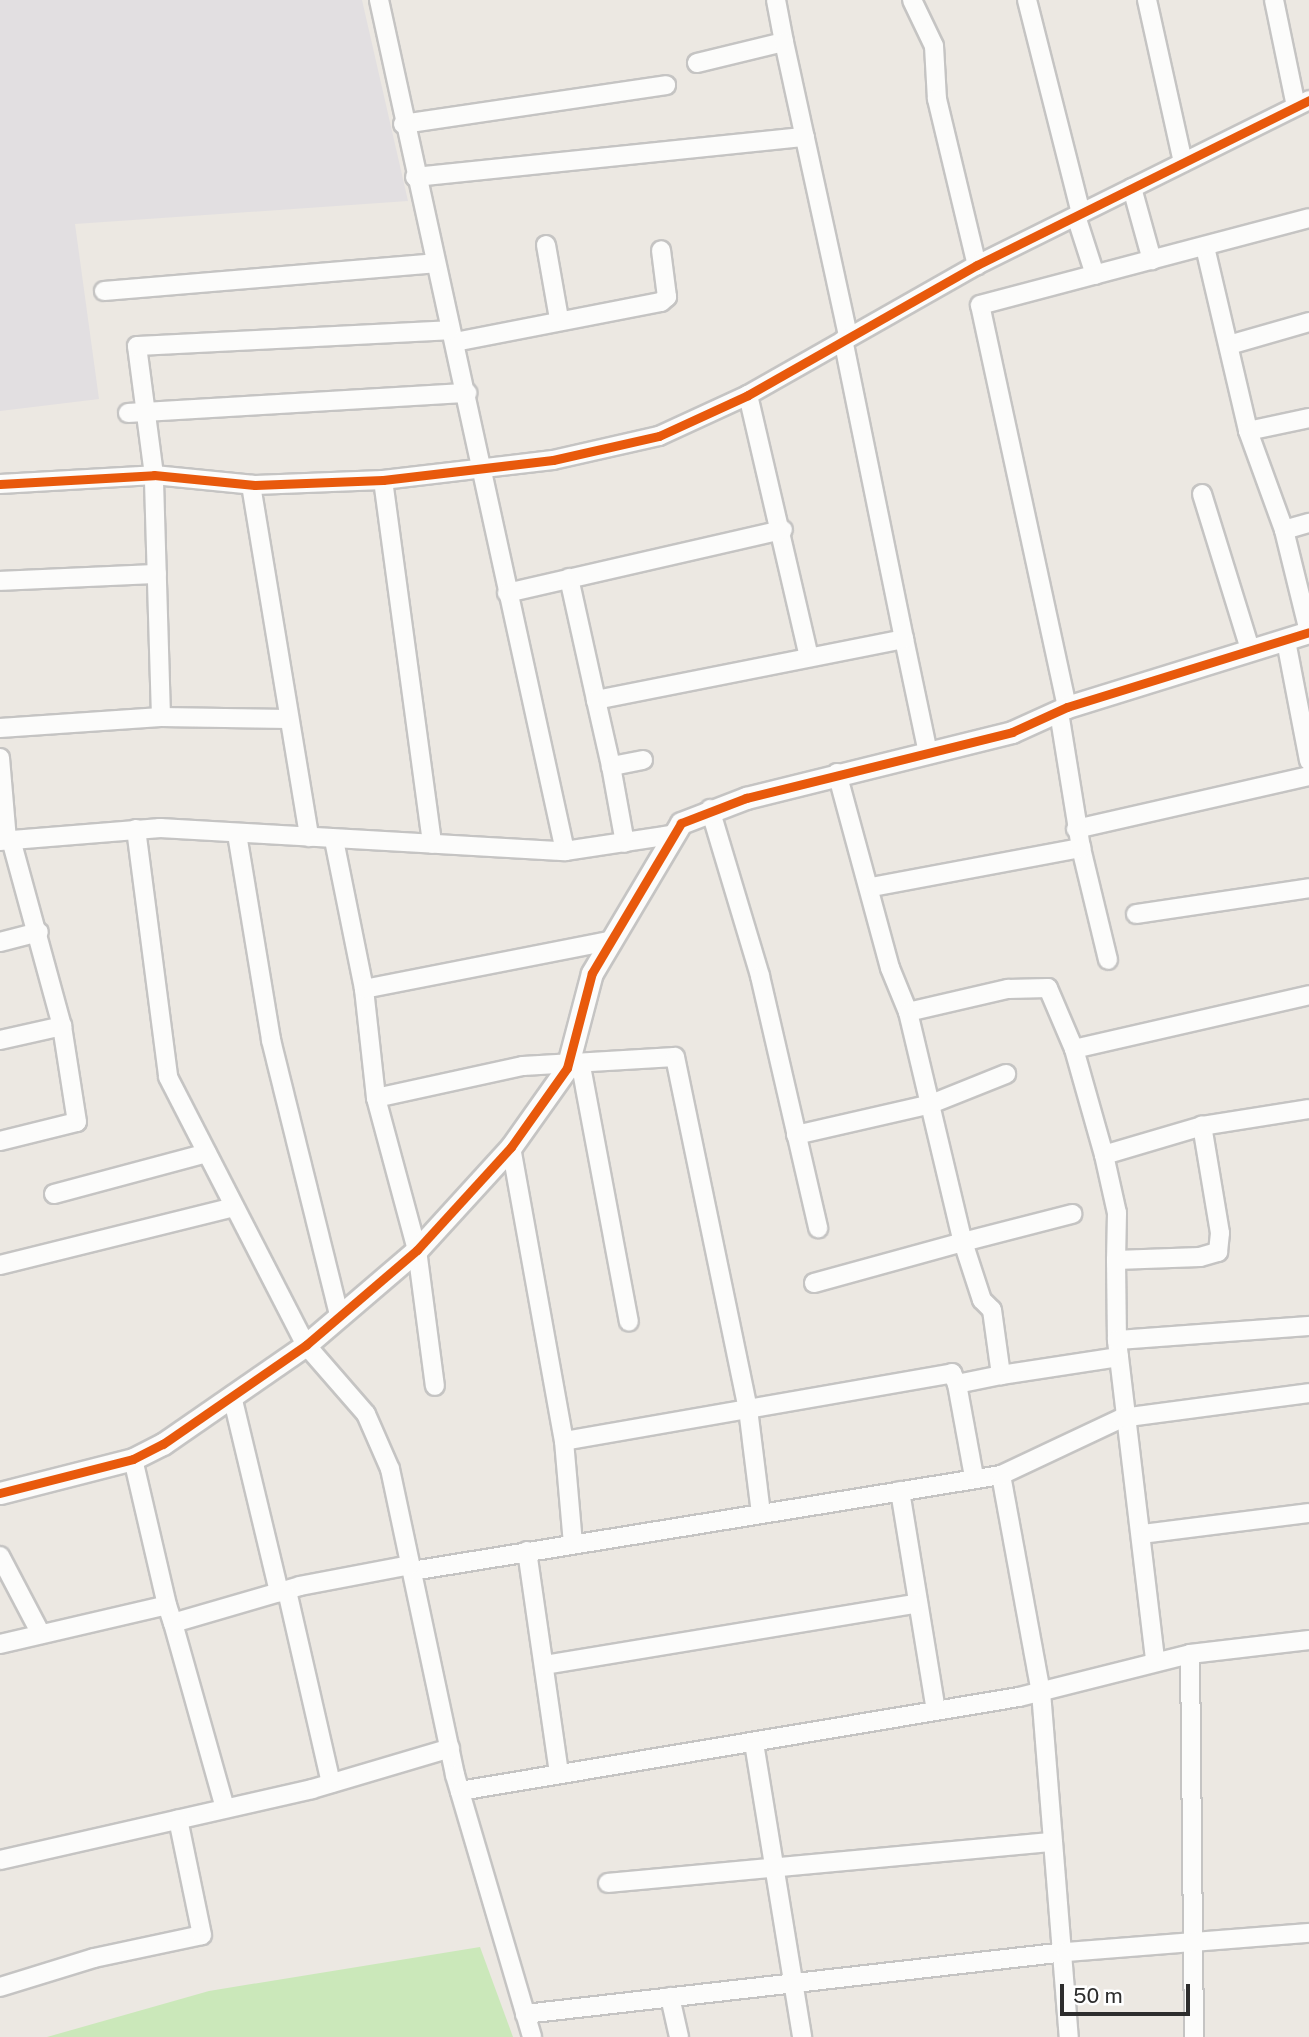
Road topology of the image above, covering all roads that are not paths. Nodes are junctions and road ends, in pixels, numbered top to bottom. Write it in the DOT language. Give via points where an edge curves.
graph roads {
  1 [pos="379,0"];
  2 [pos="776,0"];
  3 [pos="912,0"];
  4 [pos="1027,0"];
  5 [pos="1147,0"];
  6 [pos="1273,0"];
  7 [pos="784,42"];
  8 [pos="697,63"];
  9 [pos="666,85"];
  10 [pos="1303,103"];
  11 [pos="403,124"];
  12 [pos="805,137"];
  13 [pos="1183,162"];
  14 [pos="415,177"];
  15 [pos="1132,188"];
  16 [pos="1078,215"];
  17 [pos="1309,218"];
  18 [pos="546,245"];
  19 [pos="1205,247"];
  20 [pos="662,250"];
  21 [pos="1153,260"];
  22 [pos="435,263"];
  23 [pos="977,265"];
  24 [pos="1095,275"];
  25 [pos="104,291"];
  26 [pos="559,319"];
  27 [pos="1309,322"];
  28 [pos="453,336"];
  29 [pos="845,337"];
  30 [pos="1229,345"];
  31 [pos="467,393"];
  32 [pos="748,395"];
  33 [pos="137,412"];
  34 [pos="1309,418"];
  35 [pos="1248,431"];
  36 [pos="480,469"];
  37 [pos="154,475"];
  38 [pos="383,480"];
  39 [pos="0,484"];
  40 [pos="251,485"];
  41 [pos="1202,494"];
  42 [pos="1309,523"];
  43 [pos="783,530"];
  44 [pos="1284,530"];
  45 [pos="157,574"];
  46 [pos="569,578"];
  47 [pos="0,581"];
  48 [pos="507,593"];
  49 [pos="1309,632"];
  50 [pos="904,639"];
  51 [pos="1286,641"];
  52 [pos="1250,649"];
  53 [pos="809,657"];
  54 [pos="596,700"];
  55 [pos="1063,709"];
  56 [pos="161,717"];
  57 [pos="288,719"];
  58 [pos="0,728"];
  59 [pos="928,753"];
  60 [pos="0,758"];
  61 [pos="643,760"];
  62 [pos="1309,761"];
  63 [pos="611,766"];
  64 [pos="837,773"];
  65 [pos="1309,776"];
  66 [pos="710,809"];
  67 [pos="1076,829"];
  68 [pos="136,830"];
  69 [pos="237,834"];
  70 [pos="671,835"];
  71 [pos="309,837"];
  72 [pos="6,840"];
  73 [pos="334,840"];
  74 [pos="625,843"];
  75 [pos="432,844"];
  76 [pos="1081,848"];
  77 [pos="565,851"];
  78 [pos="872,887"];
  79 [pos="1309,888"];
  80 [pos="1136,914"];
  81 [pos="39,933"];
  82 [pos="608,941"];
  83 [pos="0,942"];
  84 [pos="1108,960"];
  85 [pos="364,989"];
  86 [pos="1309,995"];
  87 [pos="908,1012"];
  88 [pos="62,1026"];
  89 [pos="0,1040"];
  90 [pos="1074,1049"];
  91 [pos="574,1067"];
  92 [pos="1006,1074"];
  93 [pos="376,1098"];
  94 [pos="931,1104"];
  95 [pos="1309,1109"];
  96 [pos="1202,1126"];
  97 [pos="796,1135"];
  98 [pos="0,1141"];
  99 [pos="511,1147"];
  100 [pos="207,1153"];
  101 [pos="1104,1155"];
  102 [pos="54,1194"];
  103 [pos="230,1209"];
  104 [pos="1072,1214"];
  105 [pos="818,1228"];
  106 [pos="963,1242"];
  107 [pos="416,1250"];
  108 [pos="1116,1260"];
  109 [pos="0,1265"];
  110 [pos="814,1283"];
  111 [pos="339,1315"];
  112 [pos="629,1322"];
  113 [pos="1309,1326"];
  114 [pos="306,1345"];
  115 [pos="1118,1348"];
  116 [pos="1001,1375"];
  117 [pos="957,1384"];
  118 [pos="435,1386"];
  119 [pos="1309,1393"];
  120 [pos="232,1396"];
  121 [pos="748,1409"];
  122 [pos="1122,1418"];
  123 [pos="564,1441"];
  124 [pos="133,1459"];
  125 [pos="1001,1475"];
  126 [pos="974,1477"];
  127 [pos="900,1491"];
  128 [pos="0,1493"];
  129 [pos="761,1513"];
  130 [pos="1309,1513"];
  131 [pos="1142,1534"];
  132 [pos="573,1544"];
  133 [pos="527,1552"];
  134 [pos="0,1556"];
  135 [pos="411,1568"];
  136 [pos="283,1591"];
  137 [pos="918,1603"];
  138 [pos="167,1605"];
  139 [pos="173,1623"];
  140 [pos="41,1634"];
  141 [pos="1309,1640"];
  142 [pos="0,1644"];
  143 [pos="1191,1654"];
  144 [pos="1154,1661"];
  145 [pos="545,1665"];
  146 [pos="1041,1692"];
  147 [pos="936,1710"];
  148 [pos="754,1743"];
  149 [pos="450,1748"];
  150 [pos="559,1774"];
  151 [pos="331,1783"];
  152 [pos="460,1791"];
  153 [pos="225,1808"];
  154 [pos="178,1819"];
  155 [pos="1052,1842"];
  156 [pos="0,1860"];
  157 [pos="774,1864"];
  158 [pos="608,1883"];
  159 [pos="1309,1933"];
  160 [pos="1195,1939"];
  161 [pos="1066,1952"];
  162 [pos="791,1983"];
  163 [pos="0,1987"];
  164 [pos="670,1997"];
  165 [pos="525,2014"];
  166 [pos="533,2037"];
  167 [pos="679,2037"];
  168 [pos="802,2037"];
  169 [pos="1069,2037"];
  170 [pos="1194,2037"];
  1 -- 11 [label="street"];
  2 -- 7 [label="street"];
  3 -- 23 [label="street" via="934,46 937,99"];
  4 -- 16 [label="street"];
  5 -- 13 [label="street"];
  6 -- 10 [label="street"];
  7 -- 8 [label="street"];
  7 -- 12 [label="street"];
  9 -- 11 [label="street"];
  10 -- 13 [label="street"];
  11 -- 14 [label="street"];
  12 -- 14 [label="street"];
  12 -- 29 [label="street"];
  13 -- 15 [label="street"];
  14 -- 22 [label="street"];
  15 -- 16 [label="street"];
  15 -- 21 [label="street"];
  16 -- 23 [label="street"];
  16 -- 24 [label="street"];
  17 -- 19 [label="street"];
  18 -- 26 [label="street"];
  19 -- 21 [label="street"];
  19 -- 30 [label="street"];
  20 -- 26 [label="street" via="667,297 661,302"];
  21 -- 24 [label="street"];
  22 -- 25 [label="street"];
  22 -- 28 [label="street"];
  23 -- 29 [label="street"];
  24 -- 55 [label="street" via="979,305"];
  26 -- 28 [label="street"];
  27 -- 30 [label="street"];
  28 -- 31 [label="street"];
  28 -- 33 [label="street" via="137,346"];
  29 -- 32 [label="street"];
  29 -- 50 [label="street"];
  30 -- 35 [label="street"];
  31 -- 33 [label="street"];
  31 -- 36 [label="street"];
  32 -- 36 [label="street" via="659,436"];
  32 -- 43 [label="street"];
  33 -- 37 [label="street"];
  34 -- 35 [label="street"];
  35 -- 44 [label="street"];
  36 -- 38 [label="street"];
  36 -- 48 [label="street"];
  37 -- 39 [label="street"];
  37 -- 40 [label="street"];
  37 -- 45 [label="street"];
  38 -- 40 [label="street"];
  38 -- 75 [label="street"];
  40 -- 57 [label="street"];
  41 -- 52 [label="street"];
  42 -- 44 [label="street"];
  43 -- 46 [label="street"];
  43 -- 53 [label="street"];
  44 -- 49 [label="street"];
  45 -- 47 [label="street"];
  45 -- 56 [label="street"];
  46 -- 48 [label="street"];
  46 -- 54 [label="street"];
  48 -- 77 [label="street"];
  49 -- 51 [label="street"];
  50 -- 53 [label="street"];
  50 -- 59 [label="street"];
  51 -- 52 [label="street"];
  51 -- 62 [label="street"];
  52 -- 55 [label="street"];
  53 -- 54 [label="street"];
  54 -- 63 [label="street"];
  55 -- 59 [label="street"];
  55 -- 67 [label="street"];
  56 -- 57 [label="street"];
  56 -- 58 [label="street"];
  57 -- 71 [label="street"];
  59 -- 64 [label="street"];
  60 -- 72 [label="street"];
  61 -- 63 [label="street"];
  63 -- 74 [label="street"];
  64 -- 66 [label="street"];
  64 -- 78 [label="street"];
  65 -- 67 [label="street"];
  66 -- 70 [label="street"];
  66 -- 97 [label="street" via="760,976"];
  67 -- 76 [label="street"];
  68 -- 69 [label="street"];
  68 -- 72 [label="street"];
  68 -- 100 [label="street" via="168,1077"];
  69 -- 71 [label="street"];
  69 -- 111 [label="street" via="271,1040"];
  70 -- 74 [label="street"];
  70 -- 82 [label="street"];
  71 -- 73 [label="street"];
  72 -- 81 [label="street"];
  73 -- 75 [label="street"];
  73 -- 85 [label="street"];
  74 -- 77 [label="street"];
  75 -- 77 [label="street"];
  76 -- 78 [label="street"];
  76 -- 84 [label="street"];
  78 -- 87 [label="street" via="890,968"];
  79 -- 80 [label="street"];
  81 -- 83 [label="street"];
  81 -- 88 [label="street"];
  82 -- 85 [label="street"];
  82 -- 91 [label="street" via="592,974"];
  85 -- 93 [label="street"];
  86 -- 90 [label="street"];
  87 -- 90 [label="street" via="1007,989 1048,988"];
  87 -- 94 [label="street"];
  88 -- 89 [label="street"];
  88 -- 98 [label="street" via="77,1122"];
  90 -- 101 [label="street"];
  91 -- 93 [label="street" via="523,1066"];
  91 -- 99 [label="street"];
  91 -- 112 [label="street"];
  91 -- 121 [label="street" via="675,1057"];
  92 -- 94 [label="street"];
  93 -- 107 [label="street"];
  94 -- 97 [label="street"];
  94 -- 106 [label="street"];
  95 -- 96 [label="street"];
  96 -- 101 [label="street"];
  96 -- 108 [label="street" via="1218,1252"];
  97 -- 105 [label="street"];
  99 -- 107 [label="street"];
  99 -- 123 [label="street"];
  100 -- 102 [label="street"];
  100 -- 103 [label="street"];
  101 -- 108 [label="street" via="1117,1213"];
  103 -- 109 [label="street"];
  103 -- 114 [label="street"];
  104 -- 106 [label="street"];
  106 -- 110 [label="street"];
  106 -- 116 [label="street" via="982,1300 992,1310"];
  107 -- 111 [label="street"];
  107 -- 118 [label="street"];
  108 -- 115 [label="street"];
  111 -- 114 [label="street"];
  113 -- 115 [label="street"];
  114 -- 120 [label="street"];
  114 -- 135 [label="street" via="366,1414 390,1469"];
  115 -- 116 [label="street"];
  115 -- 122 [label="street"];
  116 -- 117 [label="street"];
  117 -- 121 [label="street" via="952,1373"];
  117 -- 126 [label="street"];
  119 -- 122 [label="street"];
  120 -- 124 [label="street"];
  120 -- 136 [label="street"];
  121 -- 123 [label="street"];
  121 -- 129 [label="street"];
  122 -- 125 [label="street"];
  122 -- 131 [label="street"];
  123 -- 132 [label="street"];
  124 -- 128 [label="street"];
  124 -- 138 [label="street"];
  125 -- 126 [label="street"];
  125 -- 146 [label="street"];
  126 -- 127 [label="street"];
  127 -- 129 [label="street"];
  127 -- 137 [label="street"];
  129 -- 132 [label="street"];
  130 -- 131 [label="street"];
  131 -- 144 [label="street"];
  132 -- 133 [label="street"];
  133 -- 135 [label="street"];
  133 -- 145 [label="street"];
  134 -- 140 [label="street"];
  135 -- 136 [label="street"];
  135 -- 149 [label="street"];
  136 -- 139 [label="street"];
  136 -- 151 [label="street"];
  137 -- 145 [label="street"];
  137 -- 147 [label="street"];
  138 -- 139 [label="street"];
  138 -- 140 [label="street"];
  139 -- 153 [label="street"];
  140 -- 142 [label="street"];
  141 -- 143 [label="street"];
  143 -- 144 [label="street"];
  143 -- 160 [label="street"];
  144 -- 146 [label="street"];
  145 -- 150 [label="street"];
  146 -- 147 [label="street"];
  146 -- 155 [label="street"];
  147 -- 148 [label="street"];
  148 -- 150 [label="street"];
  148 -- 157 [label="street"];
  149 -- 151 [label="street"];
  149 -- 152 [label="street"];
  150 -- 152 [label="street"];
  151 -- 153 [label="street"];
  152 -- 165 [label="street"];
  153 -- 154 [label="street"];
  154 -- 156 [label="street"];
  154 -- 163 [label="street" via="202,1935 94,1958"];
  155 -- 157 [label="street"];
  155 -- 161 [label="street"];
  157 -- 158 [label="street"];
  157 -- 162 [label="street"];
  159 -- 160 [label="street"];
  160 -- 161 [label="street"];
  160 -- 170 [label="street"];
  161 -- 162 [label="street"];
  161 -- 169 [label="street"];
  162 -- 164 [label="street"];
  162 -- 168 [label="street"];
  164 -- 165 [label="street"];
  164 -- 167 [label="street"];
  165 -- 166 [label="street"];
}
